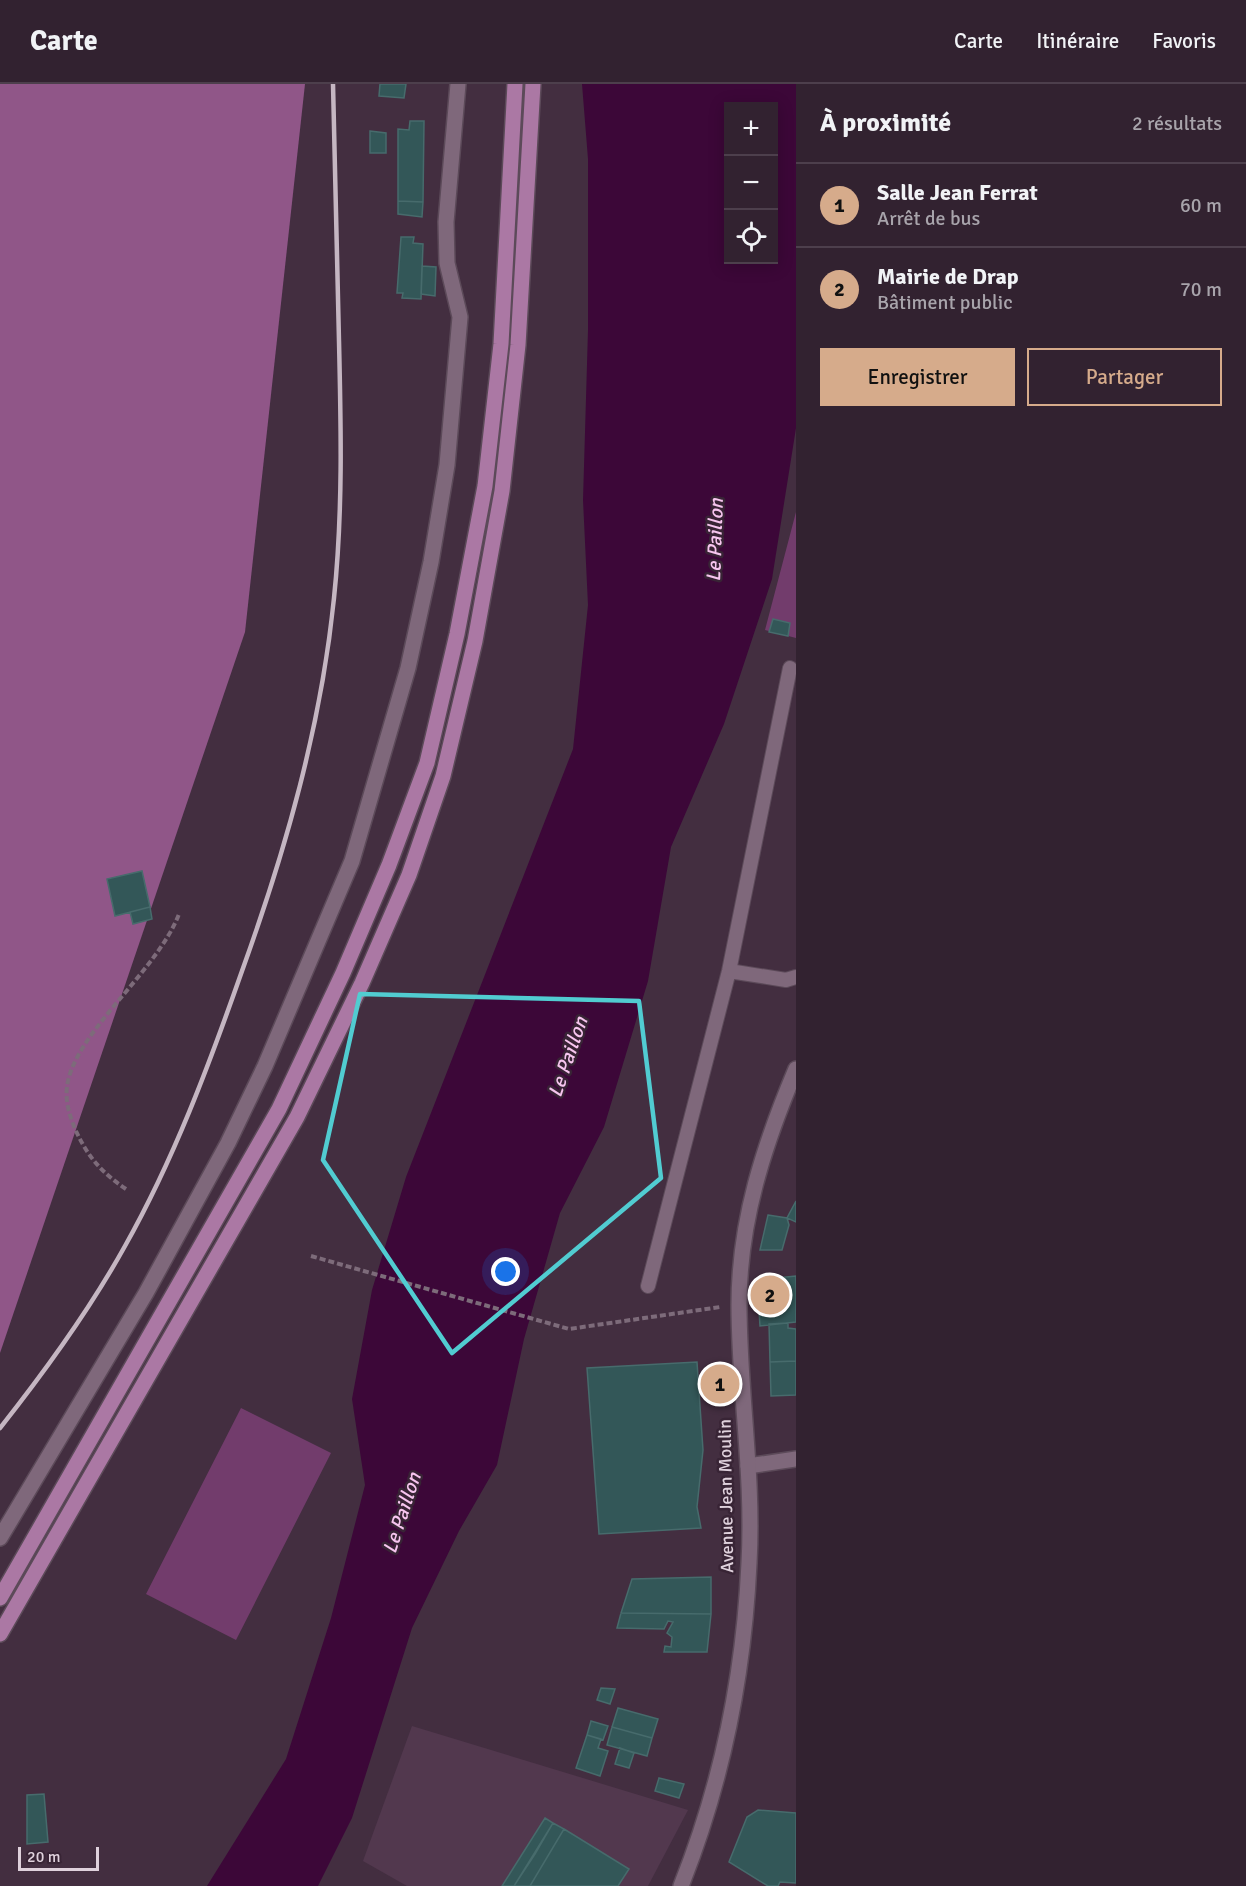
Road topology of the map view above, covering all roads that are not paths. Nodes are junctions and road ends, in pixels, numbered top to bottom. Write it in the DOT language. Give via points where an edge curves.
graph roads {
  1 [pos="458,84"];
  2 [pos="516,84"];
  3 [pos="533,84"];
  4 [pos="790,669"];
  5 [pos="729,971"];
  6 [pos="796,977"];
  7 [pos="796,1069"];
  8 [pos="648,1286"];
  9 [pos="796,1459"];
  10 [pos="748,1466"];
  11 [pos="0,1538"];
  12 [pos="0,1598"];
  13 [pos="0,1634"];
  14 [pos="681,1886"];
  1 -- 11 [label="street" via="446,222 447,263 460,317 447,465 408,668 352,861 228,1143 146,1293"];
  2 -- 12 [label="main road" via="501,344 484,486 457,634 427,764 390,865 279,1109"];
  3 -- 13 [label="main road" via="518,345 502,491 476,641 439,787 404,886 297,1117"];
  4 -- 5 [label="lane"];
  5 -- 6 [label="lane" via="786,980"];
  5 -- 8 [label="lane"];
  7 -- 10 [label="street, Avenue Jean Moulin" via="762,1153 744,1239 739,1305"];
  9 -- 10 [label="street"];
  10 -- 14 [label="street, Avenue Jean Moulin" via="750,1562 731,1716 708,1812"];
}
